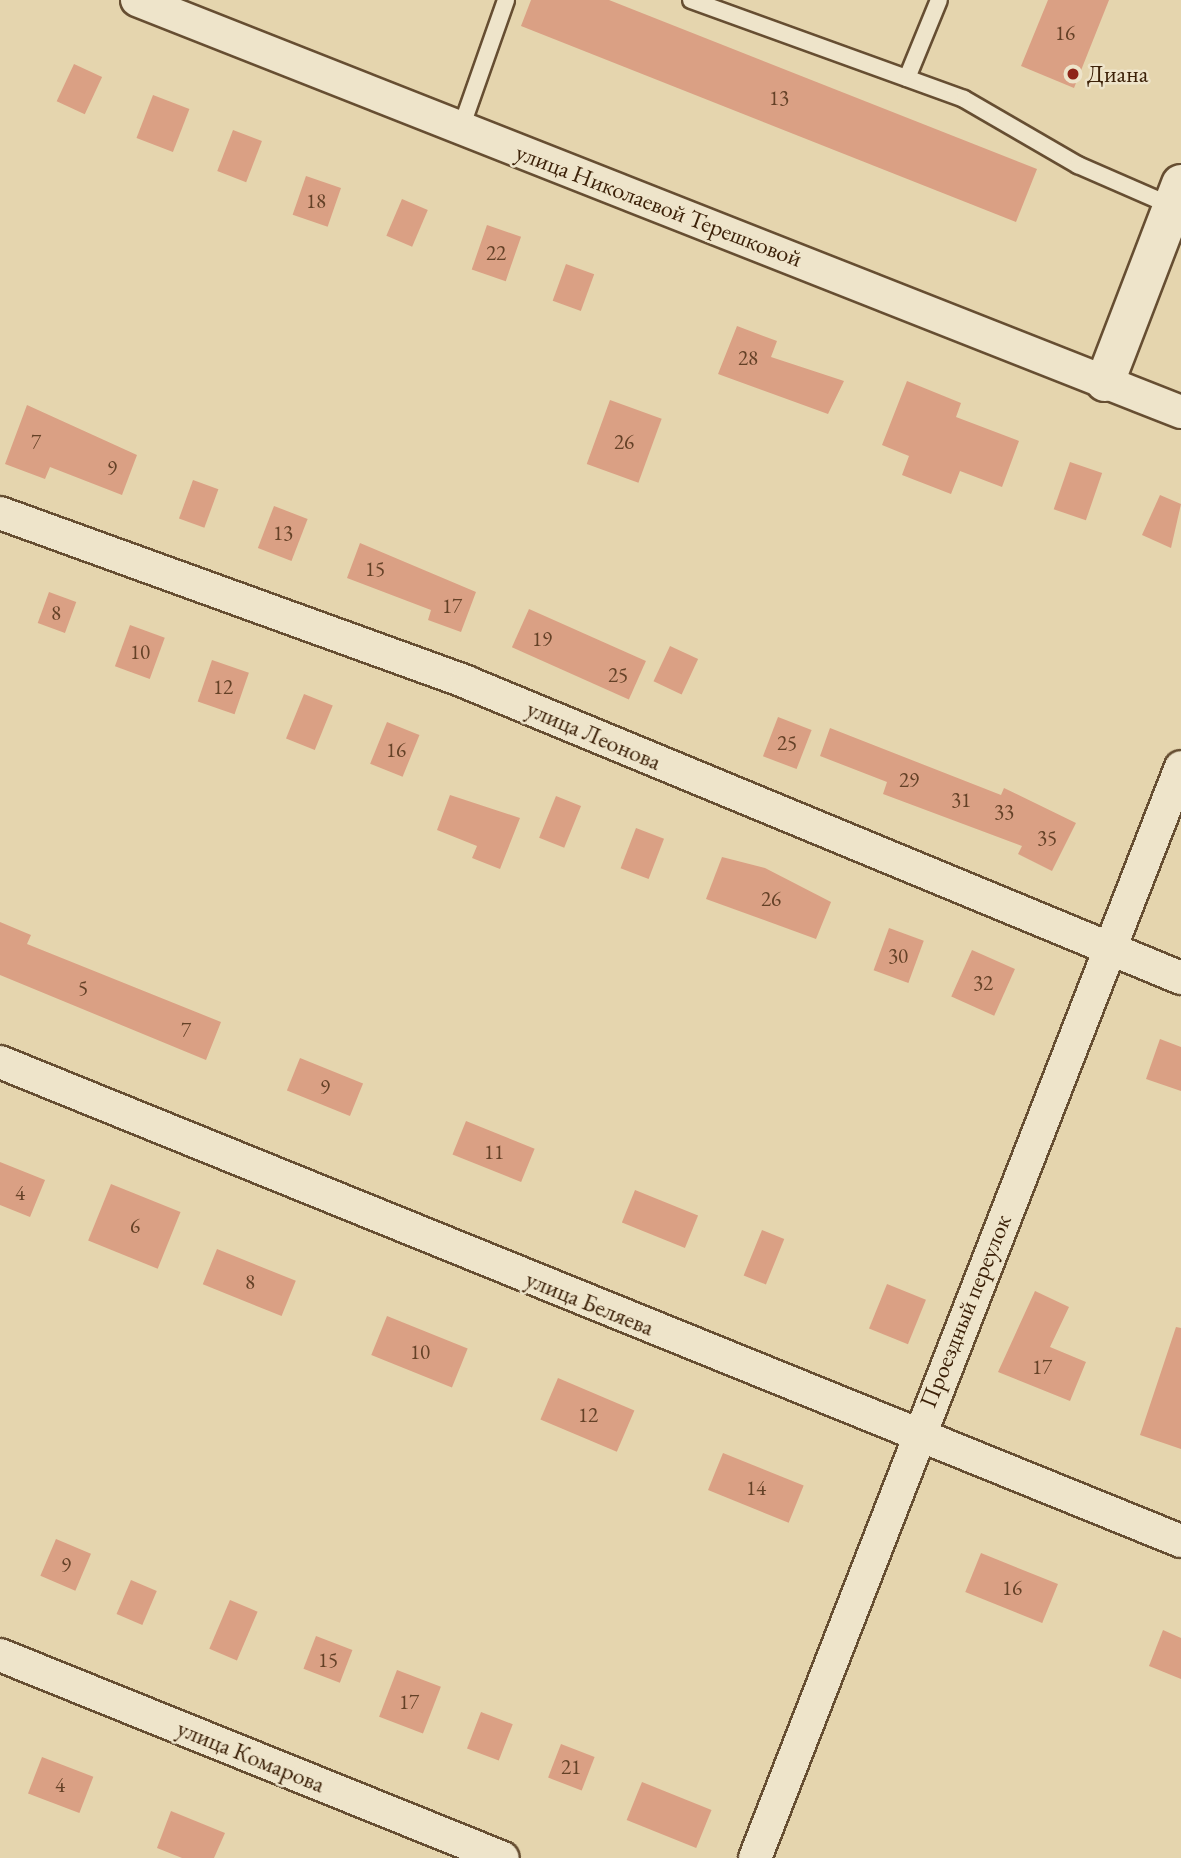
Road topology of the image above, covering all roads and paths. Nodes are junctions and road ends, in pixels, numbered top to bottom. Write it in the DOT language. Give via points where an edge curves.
graph roads {
  1 [pos="137,0"];
  2 [pos="506,0"];
  3 [pos="691,0"];
  4 [pos="939,0"];
  5 [pos="907,78"];
  6 [pos="461,128"];
  7 [pos="1177,195"];
  8 [pos="1105,382"];
  9 [pos="1181,412"];
  10 [pos="0,513"];
  11 [pos="1181,767"];
  12 [pos="1109,949"];
  13 [pos="1181,978"];
  14 [pos="0,1062"];
  15 [pos="916,1435"];
  16 [pos="1181,1541"];
  17 [pos="0,1655"];
  18 [pos="503,1858"];
  19 [pos="755,1858"];
  1 -- 6 [label="street, улица Николаевой Терешковой"];
  2 -- 6 [label="lane"];
  3 -- 5 [label="lane"];
  4 -- 5 [label="lane"];
  5 -- 7 [label="lane" via="964,99 1078,165"];
  6 -- 8 [label="street, улица Николаевой Терешковой"];
  7 -- 8 [label="street"];
  8 -- 9 [label="street, улица Николаевой Терешковой"];
  10 -- 12 [label="street, улица Леонова" via="466,682"];
  11 -- 12 [label="street, Проездный переулок"];
  12 -- 13 [label="street, улица Леонова"];
  12 -- 15 [label="street, Проездный переулок"];
  14 -- 15 [label="street, улица Беляева"];
  15 -- 16 [label="street, улица Беляева"];
  15 -- 19 [label="street, Проездный переулок"];
  17 -- 18 [label="street, улица Комарова"];
}
